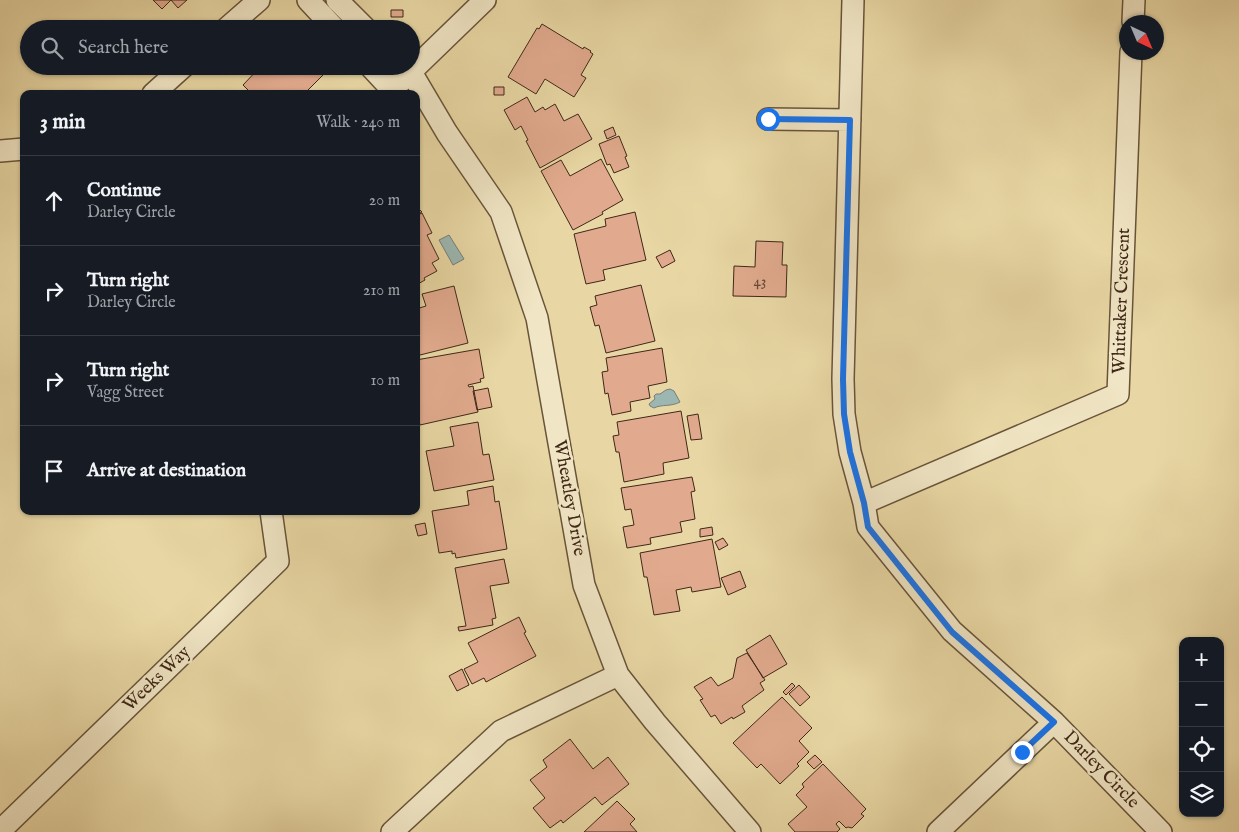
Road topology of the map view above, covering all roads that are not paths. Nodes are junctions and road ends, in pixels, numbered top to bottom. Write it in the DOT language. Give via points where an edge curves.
graph roads {
  1 [pos="259,0"];
  2 [pos="308,0"];
  3 [pos="337,0"];
  4 [pos="485,0"];
  5 [pos="853,0"];
  6 [pos="1134,0"];
  7 [pos="1133,15"];
  8 [pos="236,20"];
  9 [pos="327,20"];
  10 [pos="357,20"];
  11 [pos="420,58"];
  12 [pos="1131,60"];
  13 [pos="174,75"];
  14 [pos="378,75"];
  15 [pos="404,75"];
  16 [pos="412,75"];
  17 [pos="157,90"];
  18 [pos="392,90"];
  19 [pos="395,90"];
  20 [pos="420,112"];
  21 [pos="768,119"];
  22 [pos="850,120"];
  23 [pos="447,133"];
  24 [pos="20,149"];
  25 [pos="0,151"];
  26 [pos="864,503"];
  27 [pos="272,515"];
  28 [pos="618,675"];
  29 [pos="1054,722"];
  30 [pos="0,831"];
  31 [pos="392,832"];
  32 [pos="750,832"];
  33 [pos="938,832"];
  34 [pos="1161,832"];
  1 -- 8 [label="street"];
  2 -- 9 [label="street"];
  3 -- 10 [label="street"];
  4 -- 11 [label="street"];
  5 -- 22 [label="street, Darley Circle"];
  6 -- 7 [label="street"];
  12 -- 26 [label="street, Whittaker Crescent" via="1118,394"];
  13 -- 17 [label="street"];
  14 -- 18 [label="street"];
  15 -- 19 [label="street"];
  16 -- 23 [label="street, Wheatley Drive"];
  20 -- 23 [label="street, Wheatley Drive"];
  21 -- 22 [label="street"];
  22 -- 26 [label="street, Darley Circle" via="844,414"];
  23 -- 28 [label="street, Wheatley Drive" via="501,212 537,318 584,586"];
  24 -- 25 [label="street"];
  26 -- 29 [label="street, Darley Circle" via="868,527 952,632"];
  27 -- 30 [label="street, Weeks Way" via="278,561"];
  28 -- 31 [label="street" via="500,731"];
  28 -- 32 [label="street, Wheatley Drive"];
  29 -- 33 [label="street"];
  29 -- 34 [label="street, Darley Circle"];
}
